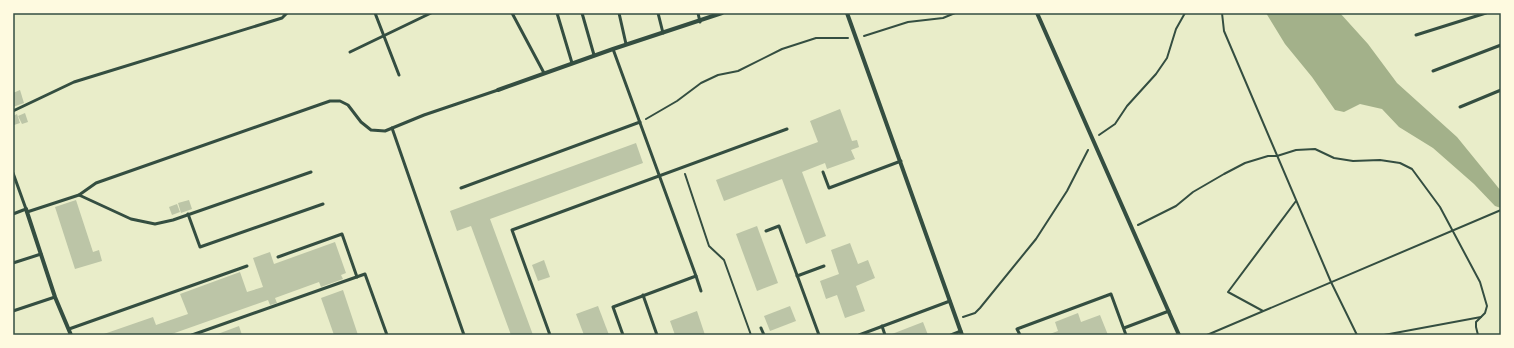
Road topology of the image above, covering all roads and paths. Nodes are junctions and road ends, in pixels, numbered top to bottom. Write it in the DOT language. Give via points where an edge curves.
graph roads {
  1 [pos="287,13"];
  2 [pos="375,13"];
  3 [pos="431,13"];
  4 [pos="512,13"];
  5 [pos="557,13"];
  6 [pos="582,13"];
  7 [pos="619,13"];
  8 [pos="658,13"];
  9 [pos="698,13"];
  10 [pos="722,13"];
  11 [pos="847,13"];
  12 [pos="955,13"];
  13 [pos="1037,13"];
  14 [pos="1185,13"];
  15 [pos="1222,13"];
  16 [pos="1486,13"];
  17 [pos="700,22"];
  18 [pos="663,33"];
  19 [pos="383,35"];
  20 [pos="1416,35"];
  21 [pos="857,38"];
  22 [pos="626,44"];
  23 [pos="1501,45"];
  24 [pos="613,48"];
  25 [pos="350,52"];
  26 [pos="594,55"];
  27 [pos="572,63"];
  28 [pos="1433,71"];
  29 [pos="544,74"];
  30 [pos="399,76"];
  31 [pos="498,90"];
  32 [pos="1501,90"];
  33 [pos="1460,107"];
  34 [pos="13,112"];
  35 [pos="640,122"];
  36 [pos="392,128"];
  37 [pos="787,129"];
  38 [pos="1093,139"];
  39 [pos="1277,156"];
  40 [pos="901,161"];
  41 [pos="682,167"];
  42 [pos="310,172"];
  43 [pos="823,172"];
  44 [pos="13,173"];
  45 [pos="659,176"];
  46 [pos="461,188"];
  47 [pos="79,195"];
  48 [pos="1296,200"];
  49 [pos="323,204"];
  50 [pos="1501,210"];
  51 [pos="27,211"];
  52 [pos="13,214"];
  53 [pos="188,214"];
  54 [pos="1132,229"];
  55 [pos="766,231"];
  56 [pos="1453,231"];
  57 [pos="41,254"];
  58 [pos="278,257"];
  59 [pos="13,263"];
  60 [pos="247,266"];
  61 [pos="824,266"];
  62 [pos="696,276"];
  63 [pos="797,276"];
  64 [pos="357,277"];
  65 [pos="1331,282"];
  66 [pos="701,291"];
  67 [pos="643,295"];
  68 [pos="55,297"];
  69 [pos="950,301"];
  70 [pos="13,311"];
  71 [pos="1169,311"];
  72 [pos="1263,311"];
  73 [pos="1481,317"];
  74 [pos="957,320"];
  75 [pos="882,326"];
  76 [pos="761,328"];
  77 [pos="1124,328"];
  78 [pos="68,329"];
  79 [pos="961,333"];
  80 [pos="71,335"];
  81 [pos="192,335"];
  82 [pos="388,335"];
  83 [pos="464,335"];
  84 [pos="550,335"];
  85 [pos="623,335"];
  86 [pos="657,335"];
  87 [pos="751,335"];
  88 [pos="764,335"];
  89 [pos="819,335"];
  90 [pos="859,335"];
  91 [pos="885,335"];
  92 [pos="950,335"];
  93 [pos="1020,335"];
  94 [pos="1126,335"];
  95 [pos="1179,335"];
  96 [pos="1207,335"];
  97 [pos="1357,335"];
  98 [pos="1384,335"];
  99 [pos="1478,335"];
  1 -- 34 [label="lane" via="282,18 74,82"];
  2 -- 19 [label="lane"];
  3 -- 19 [label="lane"];
  4 -- 29 [label="lane"];
  5 -- 27 [label="lane"];
  6 -- 26 [label="lane"];
  7 -- 22 [label="lane"];
  8 -- 18 [label="lane"];
  9 -- 17 [label="lane"];
  10 -- 17 [label="street"];
  11 -- 21 [label="street"];
  12 -- 21 [label="path" via="943,18 908,22"];
  13 -- 38 [label="street"];
  14 -- 38 [label="path" via="1176,29 1167,58 1156,74 1127,106 1115,124"];
  15 -- 39 [label="path" via="1224,31"];
  16 -- 20 [label="lane"];
  17 -- 18 [label="street"];
  18 -- 22 [label="street"];
  19 -- 25 [label="lane"];
  19 -- 30 [label="lane"];
  21 -- 35 [label="path" via="816,38 782,49 738,71 718,75 701,83 677,101"];
  21 -- 40 [label="street"];
  22 -- 24 [label="street"];
  23 -- 28 [label="lane"];
  24 -- 26 [label="street"];
  24 -- 35 [label="lane"];
  26 -- 27 [label="street"];
  27 -- 29 [label="street"];
  29 -- 31 [label="street"];
  31 -- 36 [label="lane"];
  32 -- 33 [label="lane"];
  35 -- 45 [label="lane"];
  35 -- 46 [label="lane"];
  36 -- 47 [label="lane" via="385,131 371,130 348,105 340,101 330,102 96,183"];
  36 -- 83 [label="lane"];
  37 -- 41 [label="lane"];
  38 -- 54 [label="street"];
  38 -- 74 [label="path" via="1067,192 1036,239 980,308"];
  39 -- 48 [label="path"];
  39 -- 54 [label="path" via="1245,163 1193,192 1176,206 1146,219"];
  39 -- 56 [label="path" via="1296,150 1316,149 1334,158 1400,163 1412,169 1440,207"];
  40 -- 43 [label="lane" via="829,188"];
  40 -- 69 [label="street"];
  41 -- 45 [label="lane"];
  41 -- 87 [label="path" via="709,246 724,260"];
  42 -- 53 [label="lane"];
  44 -- 51 [label="lane"];
  45 -- 62 [label="lane"];
  45 -- 84 [label="lane" via="512,230"];
  47 -- 51 [label="lane"];
  47 -- 53 [label="lane" via="131,220 155,224"];
  48 -- 65 [label="path"];
  48 -- 72 [label="path" via="1228,292"];
  49 -- 53 [label="lane" via="200,247"];
  50 -- 56 [label="path"];
  51 -- 52 [label="lane"];
  51 -- 57 [label="street"];
  54 -- 71 [label="street"];
  55 -- 63 [label="lane" via="779,226"];
  56 -- 65 [label="path"];
  56 -- 73 [label="path" via="1480,282 1487,306 1485,314"];
  57 -- 59 [label="lane"];
  57 -- 68 [label="street"];
  58 -- 64 [label="lane" via="342,234"];
  60 -- 78 [label="lane"];
  61 -- 63 [label="lane"];
  62 -- 66 [label="lane"];
  62 -- 67 [label="lane"];
  63 -- 89 [label="lane"];
  64 -- 81 [label="lane"];
  64 -- 82 [label="lane" via="365,274"];
  65 -- 72 [label="path"];
  65 -- 97 [label="path"];
  67 -- 85 [label="lane" via="613,307"];
  67 -- 86 [label="lane"];
  68 -- 70 [label="lane"];
  68 -- 78 [label="street"];
  69 -- 74 [label="street"];
  69 -- 75 [label="lane"];
  71 -- 77 [label="lane"];
  71 -- 95 [label="street"];
  72 -- 96 [label="path"];
  73 -- 98 [label="path"];
  73 -- 99 [label="path" via="1476,322"];
  74 -- 79 [label="street"];
  75 -- 90 [label="lane"];
  75 -- 91 [label="lane"];
  76 -- 88 [label="lane"];
  77 -- 93 [label="lane" via="1111,294 1017,329"];
  77 -- 94 [label="lane"];
  78 -- 80 [label="street"];
  79 -- 92 [label="lane"];
}
